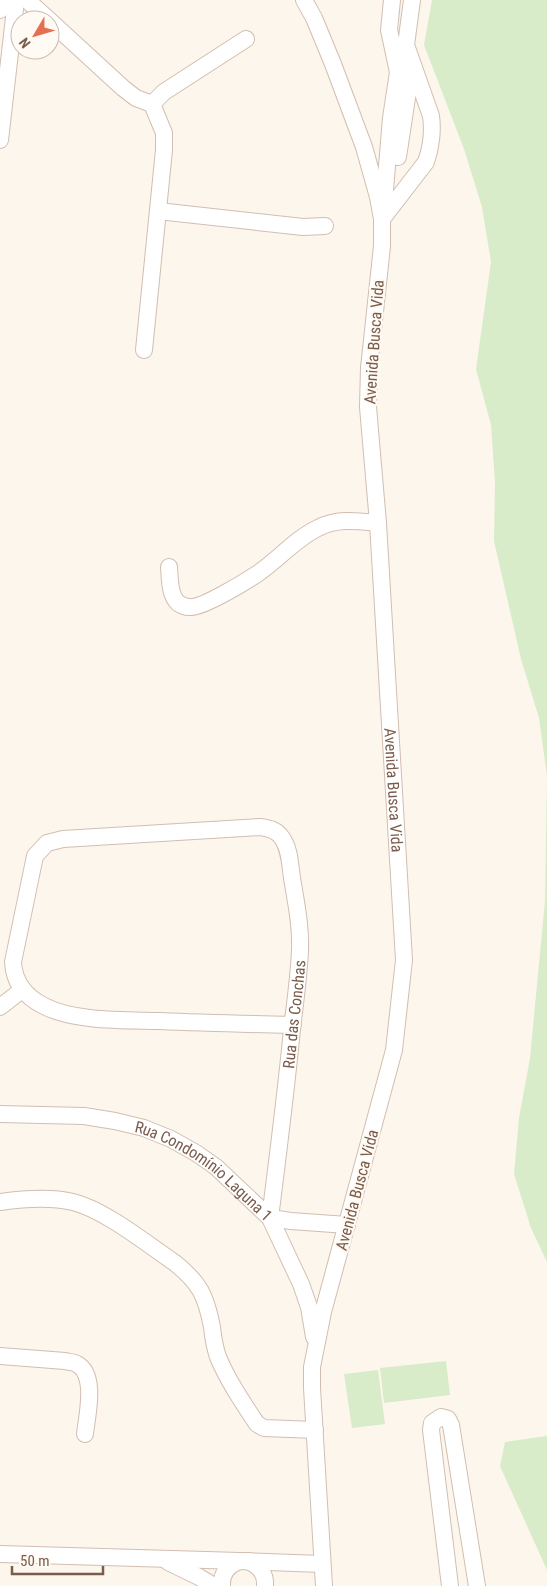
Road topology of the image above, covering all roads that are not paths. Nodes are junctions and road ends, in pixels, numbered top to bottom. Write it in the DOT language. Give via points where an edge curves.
graph roads {
  1 [pos="10,0"];
  2 [pos="16,0"];
  3 [pos="27,0"];
  4 [pos="304,0"];
  5 [pos="392,0"];
  6 [pos="412,0"];
  7 [pos="0,10"];
  8 [pos="37,10"];
  9 [pos="60,31"];
  10 [pos="246,39"];
  11 [pos="412,63"];
  12 [pos="152,104"];
  13 [pos="1,121"];
  14 [pos="0,140"];
  15 [pos="158,211"];
  16 [pos="386,213"];
  17 [pos="325,226"];
  18 [pos="144,350"];
  19 [pos="378,523"];
  20 [pos="170,566"];
  21 [pos="22,990"];
  22 [pos="0,1007"];
  23 [pos="293,1026"];
  24 [pos="0,1114"];
  25 [pos="0,1202"];
  26 [pos="270,1218"];
  27 [pos="347,1225"];
  28 [pos="316,1344"];
  29 [pos="0,1356"];
  30 [pos="315,1430"];
  31 [pos="85,1434"];
  32 [pos="0,1554"];
  33 [pos="162,1560"];
  34 [pos="244,1561"];
  35 [pos="322,1564"];
  36 [pos="214,1586"];
  37 [pos="222,1586"];
  38 [pos="265,1586"];
  39 [pos="324,1586"];
  40 [pos="450,1586"];
  41 [pos="476,1586"];
  1 -- 7 [label="street"];
  2 -- 13 [label="street"];
  3 -- 8 [label="street"];
  4 -- 16 [label="street, Avenida Busca Vida" via="333,64"];
  5 -- 16 [label="street" via="389,30 398,72 391,118"];
  6 -- 11 [label="street" via="406,46"];
  9 -- 12 [label="street" via="123,88"];
  10 -- 12 [label="street" via="164,92"];
  11 -- 16 [label="street"];
  11 -- 16 [label="street" via="431,116 428,154 426,162"];
  12 -- 15 [label="street" via="164,132"];
  13 -- 14 [label="street"];
  15 -- 17 [label="street" via="303,227"];
  15 -- 18 [label="street"];
  16 -- 19 [label="street, Avenida Busca Vida" via="369,368 368,406"];
  19 -- 20 [label="street" via="340,521 316,528 257,574 223,594 189,608 174,597 170,586"];
  19 -- 27 [label="street, Avenida Busca Vida" via="404,960 394,1050"];
  21 -- 22 [label="street"];
  21 -- 23 [label="street" via="48,1008 89,1018"];
  21 -- 23 [label="street, Rua das Conchas" via="13,962 32,866 47,843 63,839 269,828 283,839 287,848 299,920 300,949"];
  23 -- 26 [label="street, Rua das Conchas"];
  24 -- 26 [label="street, Rua Condomínio Laguna 1" via="84,1116 144,1128 171,1139 216,1167"];
  25 -- 30 [label="street" via="52,1200 90,1208 175,1263 188,1273 205,1297 218,1356 257,1424 264,1428"];
  26 -- 27 [label="street"];
  26 -- 28 [label="street, Rua Condomínio Laguna 1" via="304,1292"];
  27 -- 28 [label="street, Avenida Busca Vida"];
  28 -- 30 [label="street, Avenida Busca Vida" via="312,1374"];
  29 -- 31 [label="street" via="65,1362 84,1370 89,1387"];
  30 -- 35 [label="street, Avenida Busca Vida"];
  32 -- 33 [label="street"];
  33 -- 34 [label="street"];
  33 -- 36 [label="street"];
  34 -- 35 [label="street"];
  34 -- 37 [label="street" via="226,1569"];
  34 -- 38 [label="street" via="260,1568"];
  35 -- 39 [label="street, Avenida Busca Vida"];
  40 -- 41 [label="street" via="431,1430 432,1423 441,1417 448,1419 451,1425"];
}
